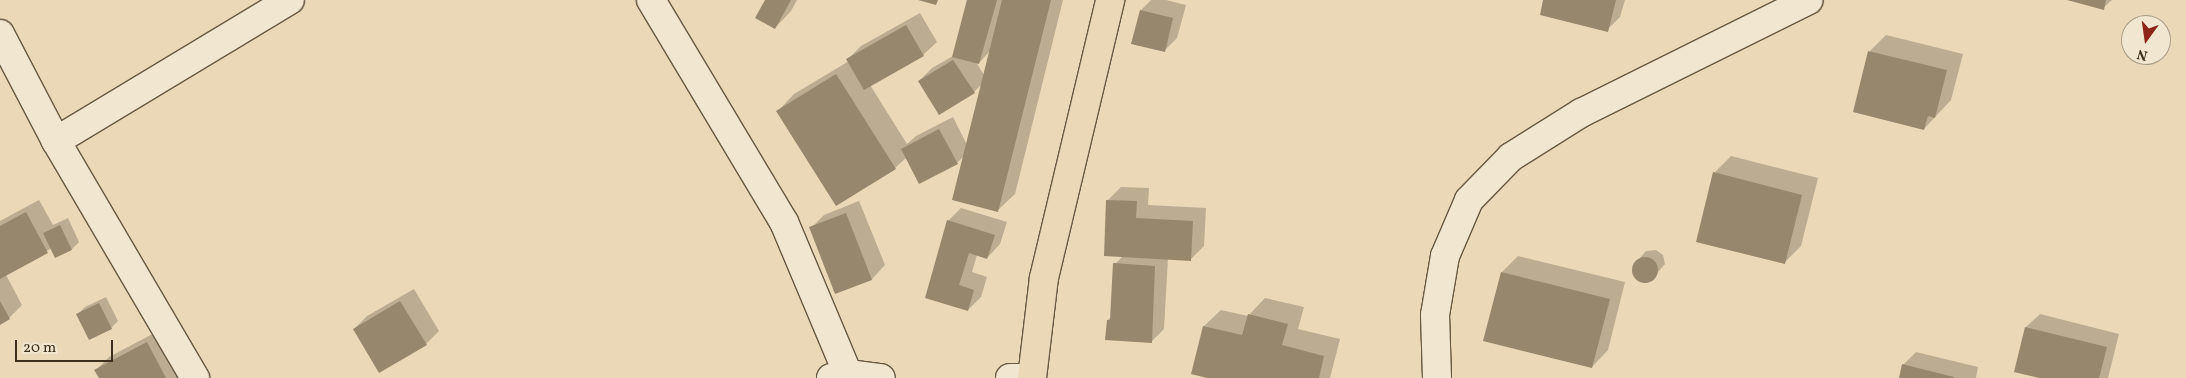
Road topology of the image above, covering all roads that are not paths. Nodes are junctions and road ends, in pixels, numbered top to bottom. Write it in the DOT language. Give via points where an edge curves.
graph roads {
  1 [pos="290,0"];
  2 [pos="651,0"];
  3 [pos="1110,0"];
  4 [pos="1809,0"];
  5 [pos="0,34"];
  6 [pos="56,141"];
  7 [pos="839,376"];
  8 [pos="194,378"];
  9 [pos="881,378"];
  10 [pos="1010,378"];
  11 [pos="1032,378"];
  12 [pos="1437,378"];
  1 -- 6 [label="street"];
  2 -- 7 [label="street" via="784,222"];
  3 -- 11 [label="main road" via="1044,278"];
  4 -- 12 [label="street" via="1581,113 1511,158 1469,200 1445,256 1435,315"];
  5 -- 6 [label="street"];
  6 -- 8 [label="street"];
  7 -- 9 [label="street"];
  10 -- 11 [label="street"];
}
